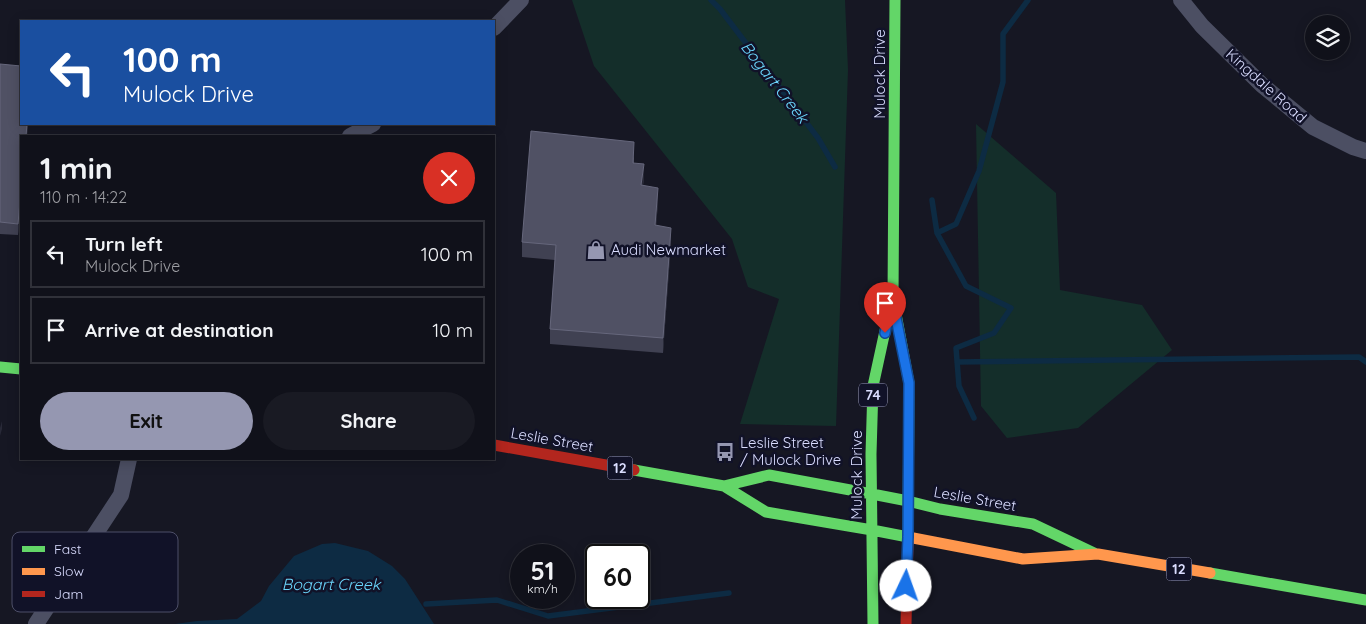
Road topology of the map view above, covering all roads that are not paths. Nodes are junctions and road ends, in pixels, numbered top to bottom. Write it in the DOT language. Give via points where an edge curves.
graph roads {
  1 [pos="521,0"];
  2 [pos="895,0"];
  3 [pos="1181,0"];
  4 [pos="495,27"];
  5 [pos="371,125"];
  6 [pos="352,135"];
  7 [pos="1366,151"];
  8 [pos="892,298"];
  9 [pos="0,367"];
  10 [pos="20,369"];
  11 [pos="495,445"];
  12 [pos="129,460"];
  13 [pos="724,486"];
  14 [pos="872,494"];
  15 [pos="908,501"];
  16 [pos="872,530"];
  17 [pos="97,532"];
  18 [pos="908,537"];
  19 [pos="1098,554"];
  20 [pos="1366,600"];
  21 [pos="44,612"];
  22 [pos="36,624"];
  23 [pos="873,624"];
  24 [pos="906,624"];
  1 -- 4 [label="street"];
  2 -- 8 [label="main road, Mulock Drive / 74"];
  3 -- 7 [label="street, Kingdale Road" via="1202,26 1262,86 1313,127"];
  5 -- 6 [label="street"];
  8 -- 14 [label="main road, Mulock Drive / 74" via="873,386"];
  8 -- 15 [label="main road, Mulock Drive / 74" via="909,383"];
  9 -- 10 [label="main road"];
  11 -- 13 [label="main road, Leslie Street / 12"];
  12 -- 17 [label="street" via="121,495"];
  13 -- 14 [label="main road, Leslie Street / 12" via="769,475"];
  13 -- 16 [label="main road, Leslie Street / 12" via="766,512"];
  14 -- 15 [label="main road, Leslie Street / 12"];
  14 -- 16 [label="main road, Mulock Drive / 74"];
  15 -- 18 [label="main road, Mulock Drive / 74"];
  15 -- 19 [label="main road, Leslie Street / 12" via="1032,524"];
  16 -- 18 [label="main road, Leslie Street / 12"];
  16 -- 23 [label="main road, Mulock Drive / 74"];
  18 -- 19 [label="main road, Leslie Street / 12" via="1023,559"];
  18 -- 24 [label="main road, Mulock Drive / 74"];
  19 -- 20 [label="main road, Leslie Street / 12"];
  21 -- 22 [label="street"];
}
